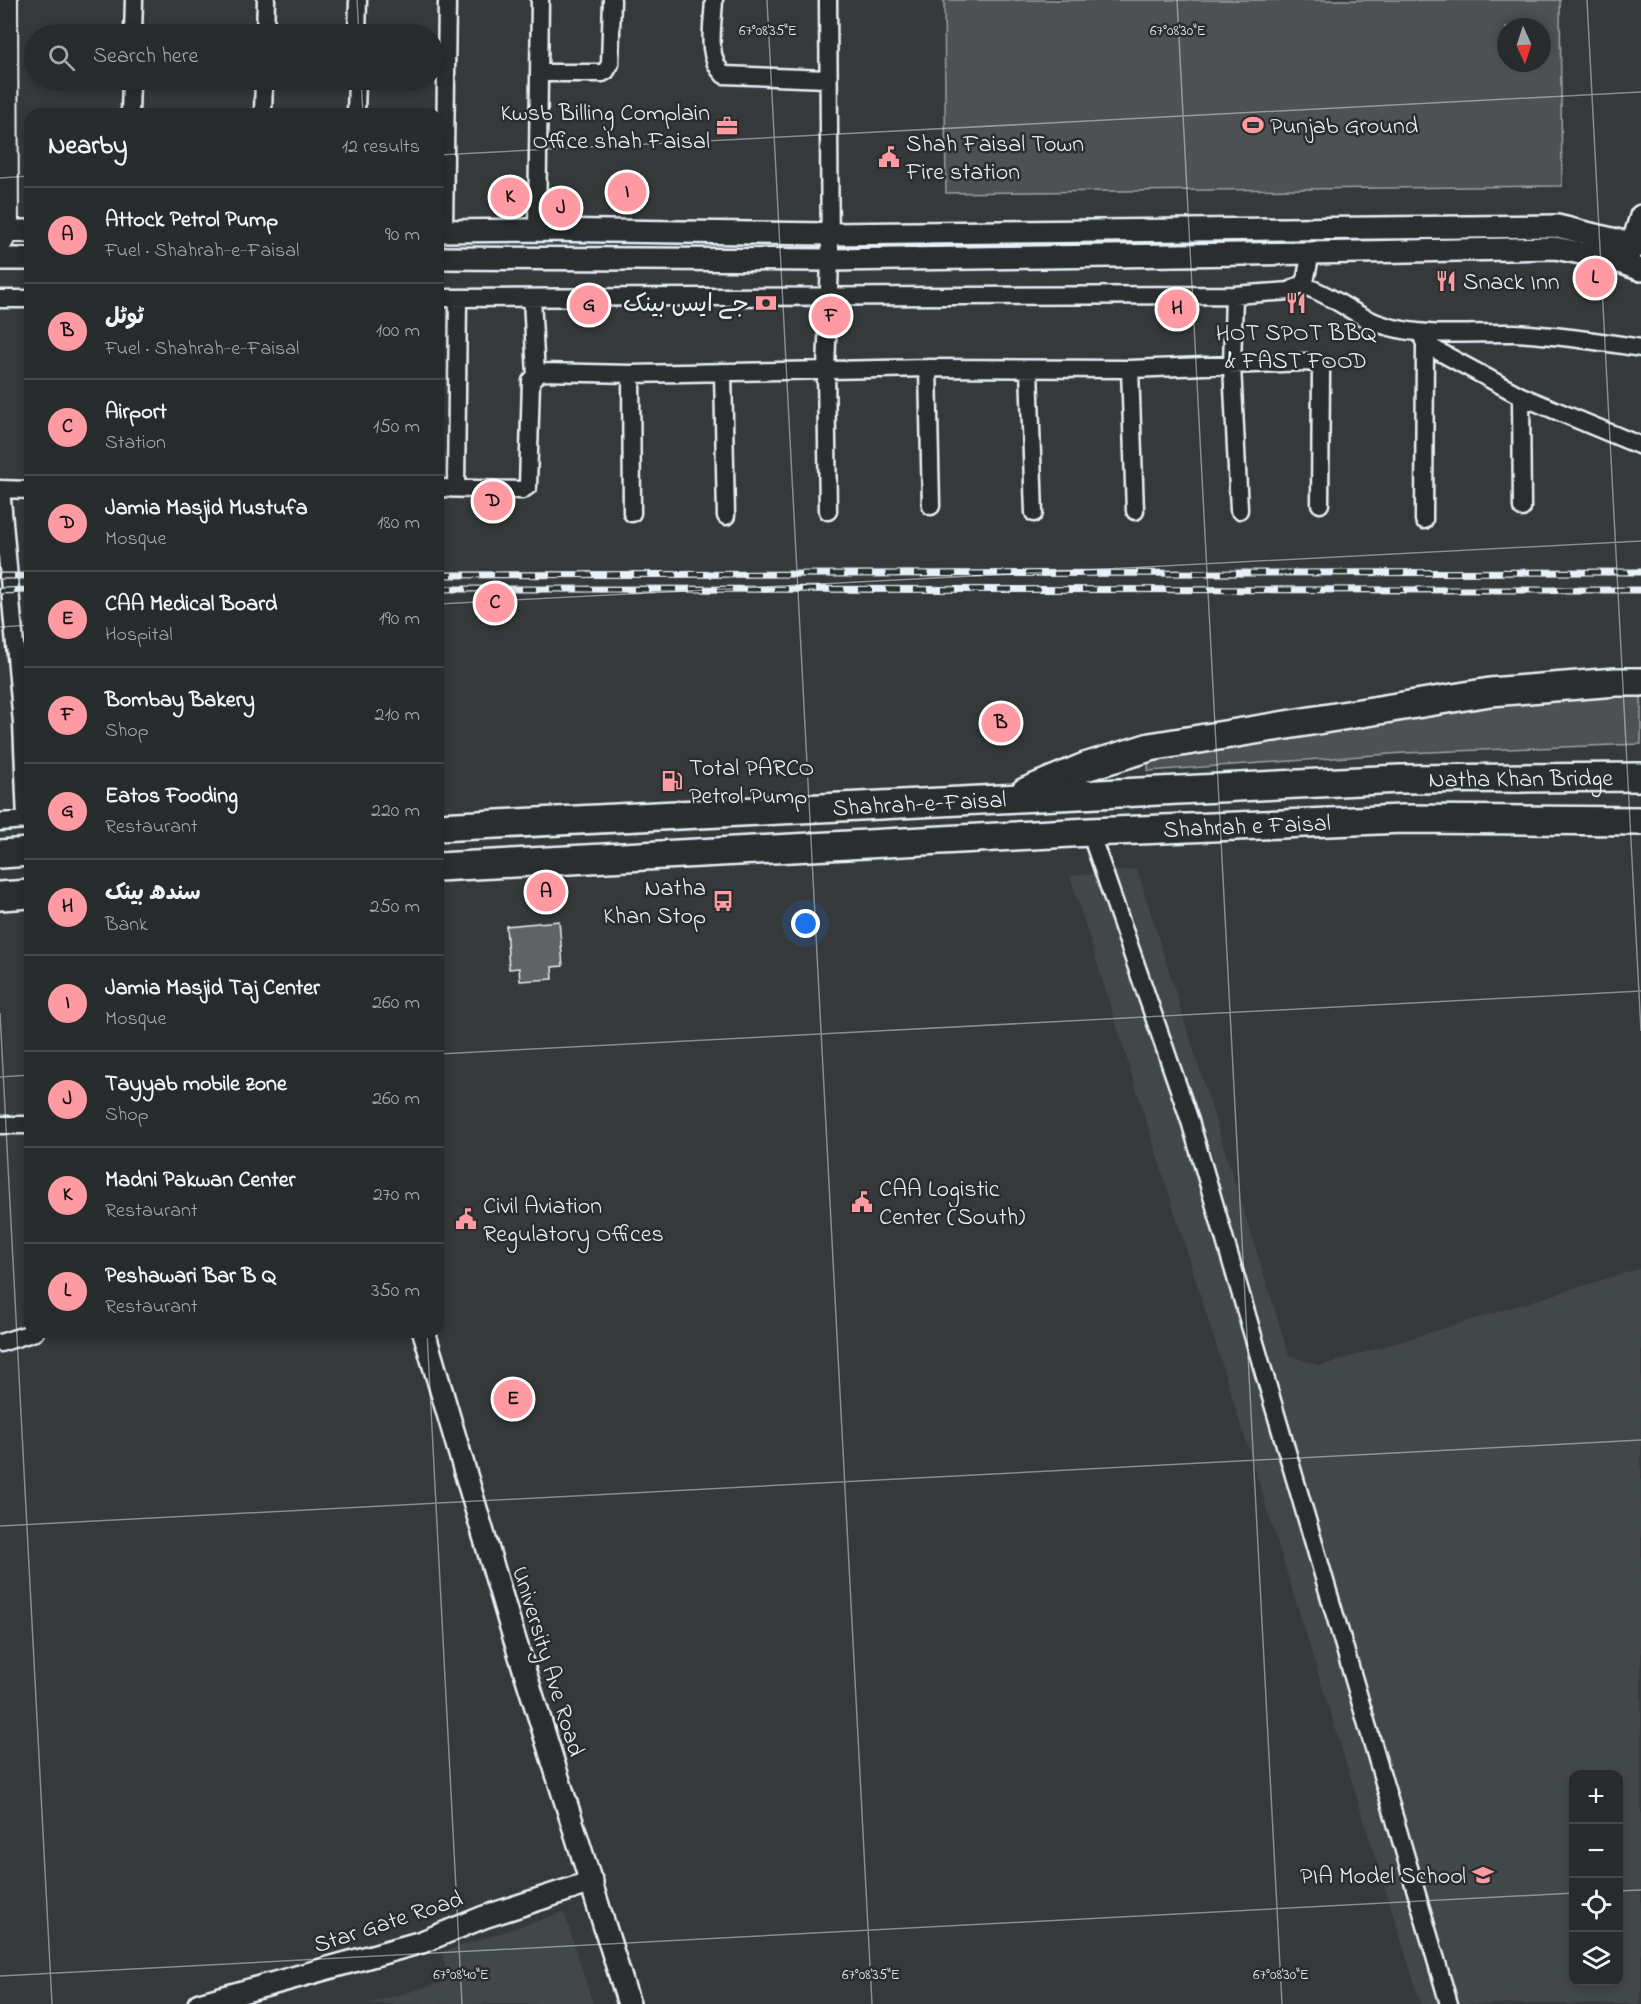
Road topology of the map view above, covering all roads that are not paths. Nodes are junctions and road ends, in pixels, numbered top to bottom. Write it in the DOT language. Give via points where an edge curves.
graph roads {
  1 [pos="4,0"];
  2 [pos="134,0"];
  3 [pos="266,0"];
  4 [pos="357,0"];
  5 [pos="447,0"];
  6 [pos="540,0"];
  7 [pos="612,0"];
  8 [pos="714,0"];
  9 [pos="828,0"];
  10 [pos="133,24"];
  11 [pos="265,24"];
  12 [pos="357,24"];
  13 [pos="539,73"];
  14 [pos="827,79"];
  15 [pos="131,90"];
  16 [pos="264,90"];
  17 [pos="357,90"];
  18 [pos="130,108"];
  19 [pos="263,108"];
  20 [pos="356,108"];
  21 [pos="444,116"];
  22 [pos="1641,216"];
  23 [pos="537,230"];
  24 [pos="444,232"];
  25 [pos="12,234"];
  26 [pos="829,234"];
  27 [pos="1637,244"];
  28 [pos="1311,253"];
  29 [pos="444,258"];
  30 [pos="0,259"];
  31 [pos="24,259"];
  32 [pos="830,260"];
  33 [pos="1633,267"];
  34 [pos="1304,286"];
  35 [pos="1234,295"];
  36 [pos="828,296"];
  37 [pos="444,298"];
  38 [pos="458,298"];
  39 [pos="531,298"];
  40 [pos="0,299"];
  41 [pos="24,299"];
  42 [pos="1423,339"];
  43 [pos="1641,348"];
  44 [pos="1232,366"];
  45 [pos="928,368"];
  46 [pos="1029,369"];
  47 [pos="1130,369"];
  48 [pos="826,370"];
  49 [pos="723,372"];
  50 [pos="631,374"];
  51 [pos="536,376"];
  52 [pos="1521,396"];
  53 [pos="1641,446"];
  54 [pos="444,488"];
  55 [pos="456,488"];
  56 [pos="1,489"];
  57 [pos="24,490"];
  58 [pos="1320,504"];
  59 [pos="931,506"];
  60 [pos="1522,508"];
  61 [pos="1239,510"];
  62 [pos="828,511"];
  63 [pos="1136,511"];
  64 [pos="633,513"];
  65 [pos="1034,513"];
  66 [pos="726,516"];
  67 [pos="1424,520"];
  68 [pos="1641,682"];
  69 [pos="24,772"];
  70 [pos="1641,777"];
  71 [pos="1400,779"];
  72 [pos="1007,800"];
  73 [pos="1403,819"];
  74 [pos="24,820"];
  75 [pos="1641,821"];
  76 [pos="0,822"];
  77 [pos="444,827"];
  78 [pos="1090,832"];
  79 [pos="24,852"];
  80 [pos="0,854"];
  81 [pos="444,867"];
  82 [pos="24,894"];
  83 [pos="0,896"];
  84 [pos="0,1125"];
  85 [pos="24,1125"];
  86 [pos="24,1335"];
  87 [pos="426,1338"];
  88 [pos="0,1343"];
  89 [pos="592,1882"];
  90 [pos="200,2004"];
  91 [pos="629,2004"];
  92 [pos="1449,2004"];
  1 -- 25 [label="main road"];
  2 -- 10 [label="street"];
  3 -- 11 [label="street"];
  4 -- 12 [label="street"];
  5 -- 21 [label="street"];
  6 -- 13 [label="street"];
  7 -- 13 [label="street" via="610,64 606,71"];
  8 -- 14 [label="street" via="712,55 724,75"];
  9 -- 14 [label="street"];
  13 -- 23 [label="street"];
  14 -- 26 [label="street"];
  15 -- 18 [label="street"];
  16 -- 19 [label="street"];
  17 -- 20 [label="street"];
  22 -- 27 [label="street"];
  23 -- 24 [label="street"];
  23 -- 26 [label="street"];
  26 -- 27 [label="street" via="1557,226"];
  26 -- 32 [label="street"];
  27 -- 33 [label="street"];
  28 -- 32 [label="street"];
  28 -- 33 [label="street" via="1555,248"];
  28 -- 34 [label="street"];
  29 -- 32 [label="street"];
  30 -- 31 [label="street"];
  32 -- 36 [label="street"];
  34 -- 35 [label="street" via="1290,291"];
  34 -- 42 [label="street" via="1353,312"];
  35 -- 36 [label="street"];
  35 -- 44 [label="street"];
  36 -- 39 [label="street"];
  36 -- 48 [label="street"];
  37 -- 38 [label="street"];
  38 -- 39 [label="street"];
  38 -- 55 [label="street"];
  39 -- 51 [label="street"];
  40 -- 41 [label="street"];
  42 -- 43 [label="street" via="1551,335"];
  42 -- 52 [label="street"];
  42 -- 67 [label="street"];
  44 -- 47 [label="street"];
  44 -- 58 [label="street" via="1317,364 1321,371"];
  44 -- 61 [label="street"];
  45 -- 46 [label="street"];
  45 -- 48 [label="street"];
  45 -- 59 [label="street"];
  46 -- 47 [label="street"];
  46 -- 65 [label="street"];
  47 -- 63 [label="street"];
  48 -- 49 [label="street"];
  48 -- 62 [label="street"];
  49 -- 50 [label="street"];
  49 -- 66 [label="street"];
  50 -- 51 [label="street" via="542,372"];
  50 -- 64 [label="street"];
  51 -- 55 [label="street" via="531,381 528,486 522,490"];
  52 -- 53 [label="street"];
  52 -- 60 [label="street"];
  54 -- 55 [label="street"];
  56 -- 57 [label="street"];
  56 -- 69 [label="street"];
  68 -- 72 [label="highway" via="1490,692 1150,747 1085,766"];
  70 -- 71 [label="highway, Natha Khan Bridge"];
  71 -- 72 [label="highway, Shahrah-e-Faisal"];
  72 -- 77 [label="highway, Shahrah-e-Faisal"];
  73 -- 75 [label="highway, Natha Khan Bridge"];
  73 -- 78 [label="highway, Shahrah e Faisal"];
  74 -- 76 [label="street"];
  78 -- 81 [label="highway, Shahrah-e-Faisal"];
  78 -- 92 [label="street" via="1190,1121"];
  79 -- 80 [label="highway"];
  82 -- 83 [label="highway"];
  84 -- 85 [label="street"];
  86 -- 88 [label="street"];
  87 -- 89 [label="street, University Ave Road" via="509,1621"];
  89 -- 90 [label="street, Star Gate Road" via="422,1941"];
  89 -- 91 [label="street, University Ave Road"];
}
